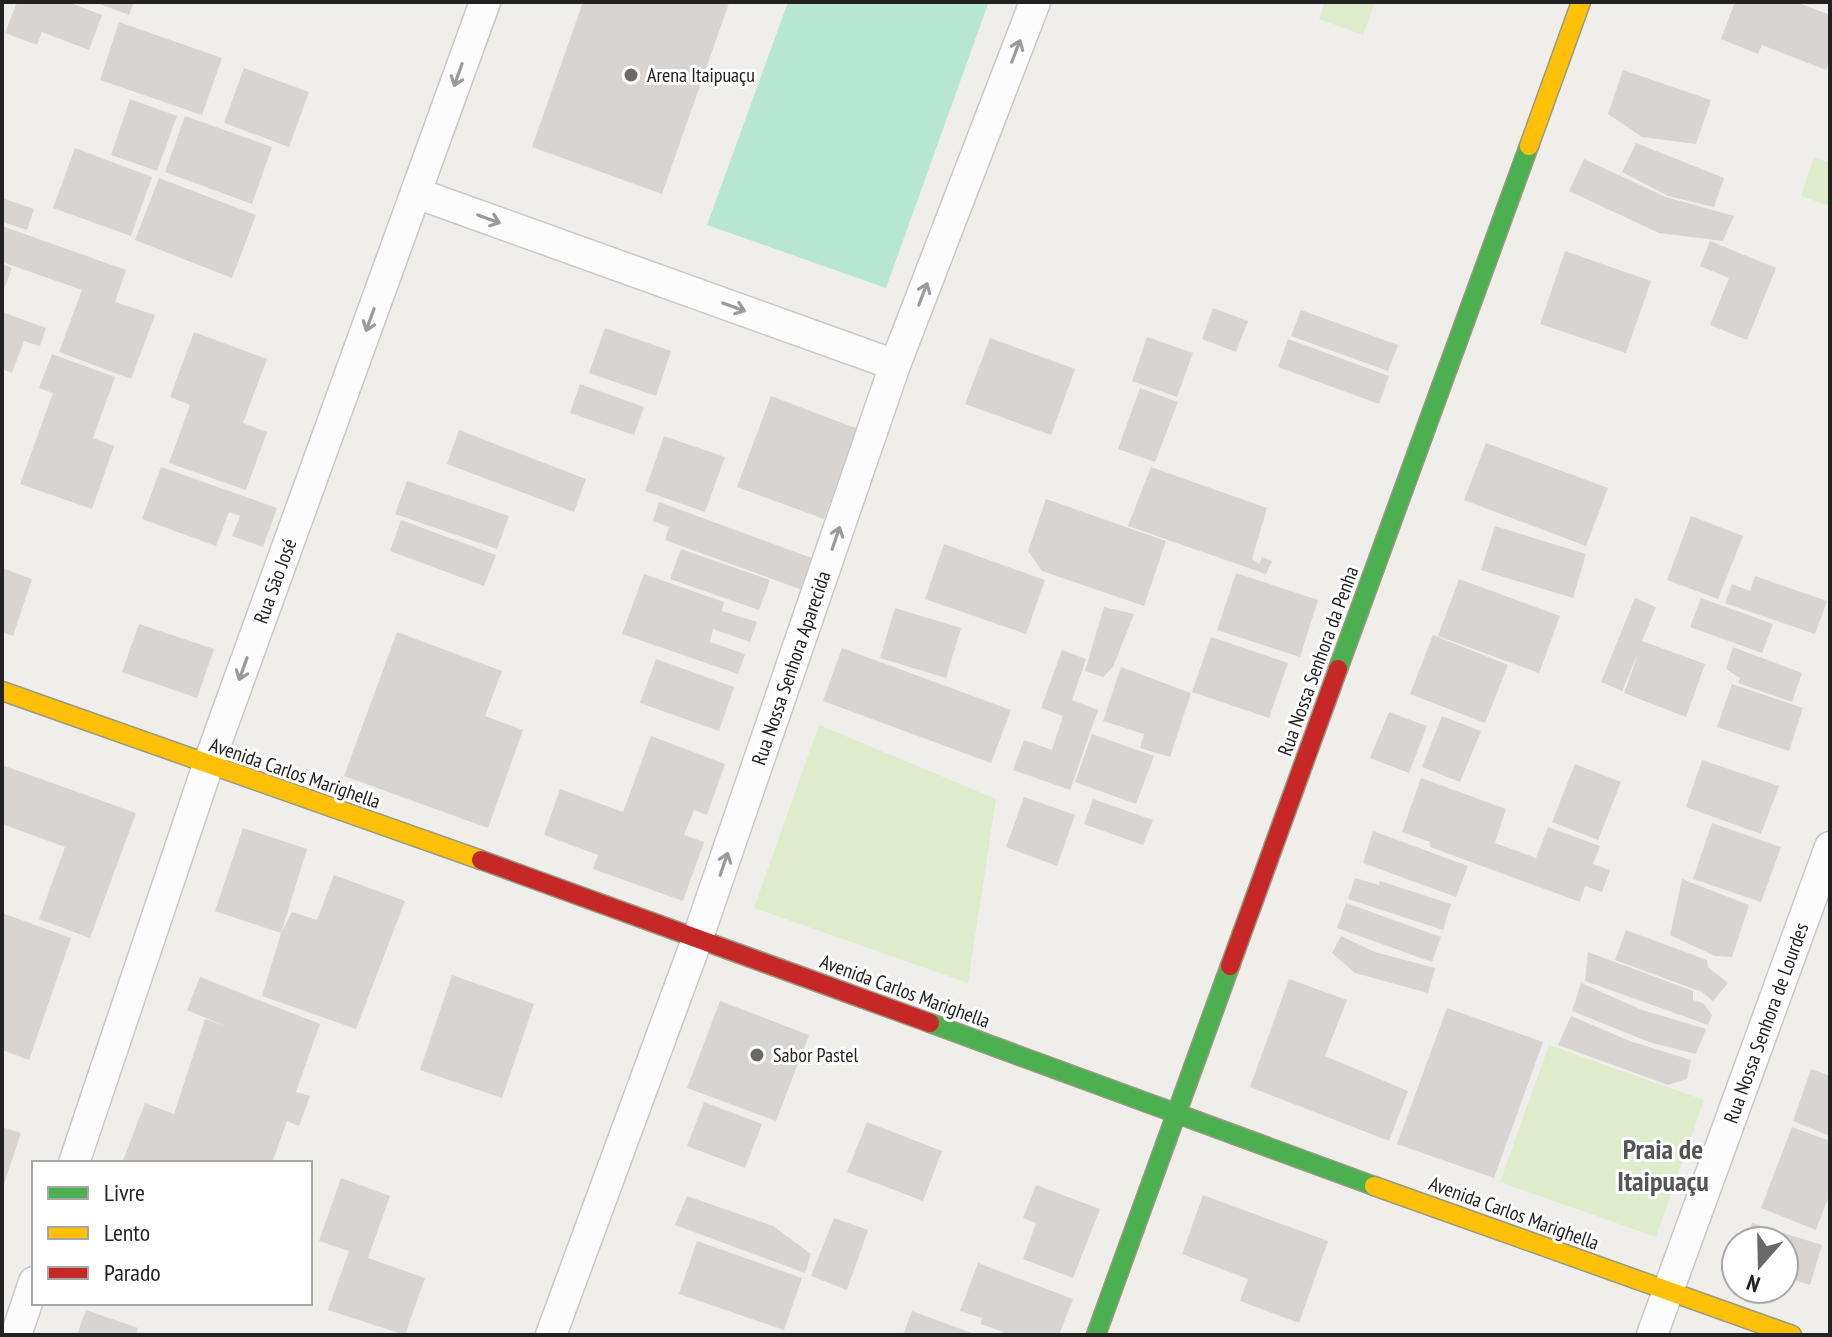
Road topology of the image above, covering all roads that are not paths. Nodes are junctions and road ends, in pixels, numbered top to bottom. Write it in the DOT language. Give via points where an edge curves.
graph roads {
  1 [pos="485,2"];
  2 [pos="1035,2"];
  3 [pos="1581,2"];
  4 [pos="416,193"];
  5 [pos="895,365"];
  6 [pos="2,691"];
  7 [pos="208,765"];
  8 [pos="1830,847"];
  9 [pos="698,937"];
  10 [pos="1177,1115"];
  11 [pos="75,1161"];
  12 [pos="32,1288"];
  13 [pos="1668,1292"];
  14 [pos="16,1335"];
  15 [pos="551,1335"];
  16 [pos="1096,1335"];
  17 [pos="1652,1335"];
  18 [pos="1792,1335"];
  1 -- 4 [label="street, Rua São José, one-way"];
  5 -- 2 [label="street, Rua Nossa Senhora Aparecida, one-way"];
  3 -- 10 [label="main road, Rua Nossa Senhora da Penha"];
  4 -- 5 [label="street, one-way"];
  4 -- 7 [label="street, Rua São José, one-way"];
  9 -- 5 [label="street, Rua Nossa Senhora Aparecida, one-way"];
  6 -- 7 [label="main road, Avenida Carlos Marighella"];
  7 -- 9 [label="main road, Avenida Carlos Marighella"];
  7 -- 11 [label="street, Rua São José"];
  8 -- 13 [label="street, Rua Nossa Senhora de Lourdes"];
  9 -- 10 [label="main road, Avenida Carlos Marighella"];
  9 -- 15 [label="street, Rua Nossa Senhora Aparecida"];
  10 -- 13 [label="main road, Avenida Carlos Marighella"];
  10 -- 16 [label="main road, Rua Nossa Senhora da Penha"];
  12 -- 14 [label="street"];
  13 -- 17 [label="street, Rua Nossa Senhora de Lourdes"];
  13 -- 18 [label="main road, Avenida Carlos Marighella"];
}
